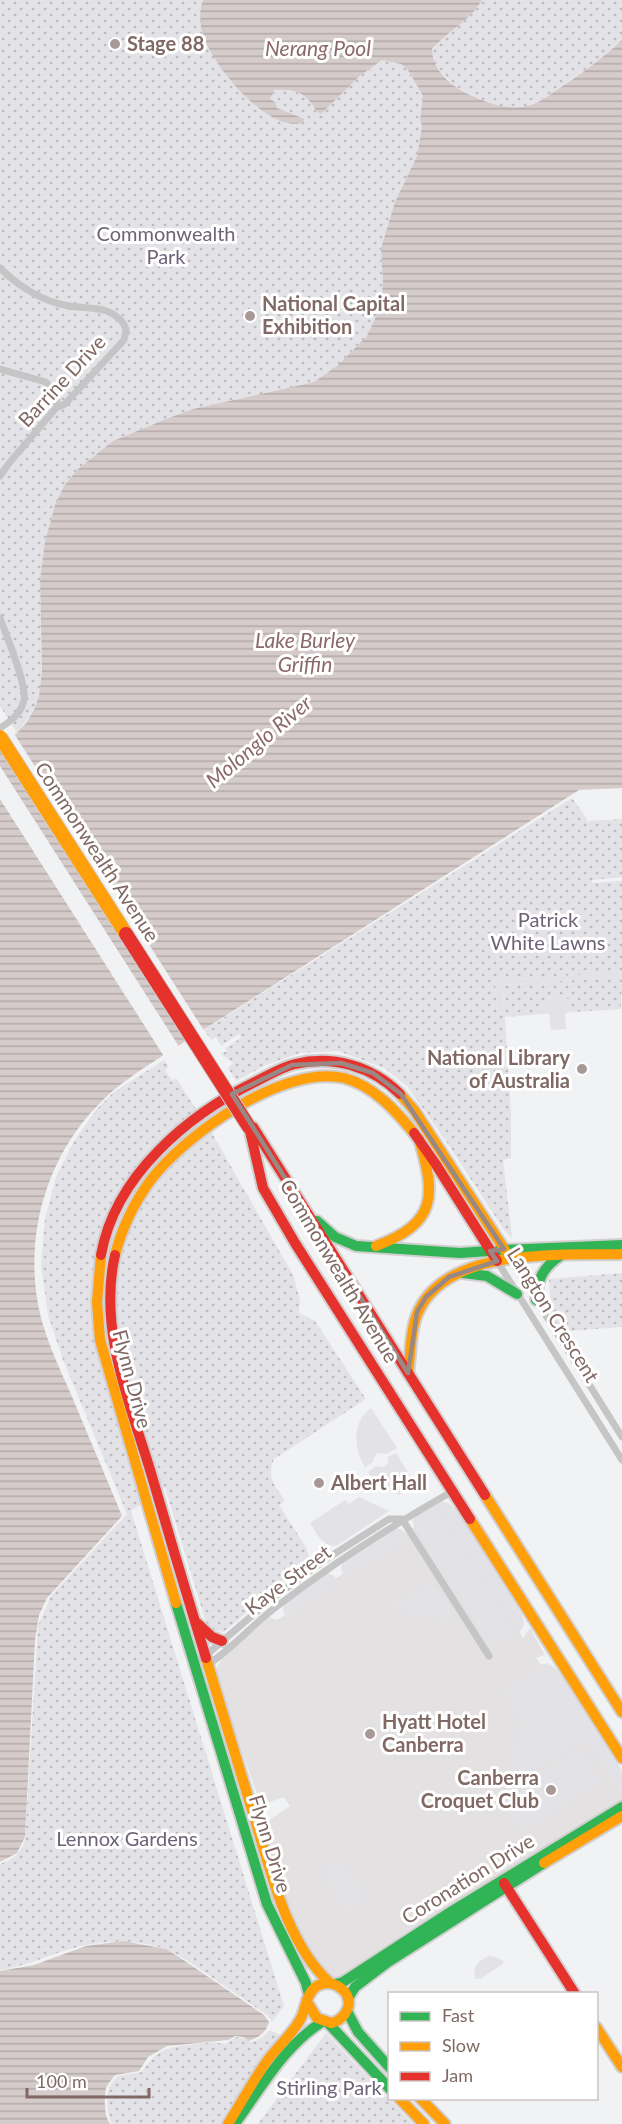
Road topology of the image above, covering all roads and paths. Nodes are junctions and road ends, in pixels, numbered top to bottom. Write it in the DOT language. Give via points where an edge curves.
graph roads {
  1 [pos="0,268"];
  2 [pos="0,369"];
  3 [pos="56,408"];
  4 [pos="0,476"];
  5 [pos="0,618"];
  6 [pos="0,729"];
  7 [pos="0,737"];
  8 [pos="251,1127"];
  9 [pos="419,1139"];
  10 [pos="306,1212"];
  11 [pos="622,1245"];
  12 [pos="368,1247"];
  13 [pos="622,1254"];
  14 [pos="500,1255"];
  15 [pos="561,1256"];
  16 [pos="459,1272"];
  17 [pos="517,1294"];
  18 [pos="536,1300"];
  19 [pos="408,1373"];
  20 [pos="591,1389"];
  21 [pos="581,1395"];
  22 [pos="622,1439"];
  23 [pos="609,1440"];
  24 [pos="622,1460"];
  25 [pos="453,1491"];
  26 [pos="402,1520"];
  27 [pos="194,1620"];
  28 [pos="222,1641"];
  29 [pos="489,1656"];
  30 [pos="201,1663"];
  31 [pos="214,1706"];
  32 [pos="622,1712"];
  33 [pos="622,1758"];
  34 [pos="622,1805"];
  35 [pos="622,1816"];
  36 [pos="505,1883"];
  37 [pos="333,1983"];
  38 [pos="574,1992"];
  39 [pos="308,1998"];
  40 [pos="348,2005"];
  41 [pos="325,2023"];
  42 [pos="598,2029"];
  43 [pos="388,2066"];
  44 [pos="622,2067"];
  45 [pos="388,2087"];
  46 [pos="401,2100"];
  47 [pos="422,2100"];
  48 [pos="228,2124"];
  49 [pos="235,2124"];
  50 [pos="424,2124"];
  51 [pos="445,2124"];
  1 -- 3 [label="street, Barrine Drive" via="24,288 66,306 106,311 125,325 126,336 65,404"];
  2 -- 3 [label="street" via="46,382 57,395"];
  3 -- 4 [label="street, Barrine Drive"];
  5 -- 6 [label="street" via="24,700 16,716"];
  6 -- 8 [label="main road, Commonwealth Avenue, bridge"];
  7 -- 8 [label="main road, Commonwealth Avenue, bridge"];
  8 -- 10 [label="main road, Commonwealth Avenue"];
  8 -- 25 [label="main road, Commonwealth Avenue" via="263,1188"];
  9 -- 12 [label="main road" via="430,1180 423,1215 398,1239"];
  9 -- 14 [label="main road, Flynn Drive"];
  9 -- 27 [label="main road, Flynn Drive" via="374,1091 342,1078 308,1077 274,1088 198,1134 150,1180 129,1218 115,1252 110,1279 112,1335"];
  10 -- 12 [label="main road" via="339,1239"];
  10 -- 19 [label="main road, Commonwealth Avenue"];
  11 -- 14 [label="main road"];
  12 -- 14 [label="main road"];
  13 -- 15 [label="main road"];
  14 -- 15 [label="main road"];
  14 -- 16 [label="main road"];
  14 -- 17 [label="street, Langton Crescent"];
  14 -- 18 [label="street, Langton Crescent"];
  14 -- 30 [label="main road, Flynn Drive" via="414,1110 401,1094 357,1066 309,1062 292,1065 244,1087 192,1120 132,1184 113,1218 101,1253 99,1335"];
  15 -- 18 [label="main road" via="541,1271"];
  16 -- 17 [label="main road" via="489,1276"];
  16 -- 19 [label="main road" via="435,1287 419,1309"];
  17 -- 21 [label="street, Langton Crescent"];
  18 -- 20 [label="street, Langton Crescent"];
  19 -- 32 [label="main road, Commonwealth Avenue"];
  20 -- 21 [label="street"];
  20 -- 22 [label="street, Langton Crescent"];
  21 -- 23 [label="street, Langton Crescent"];
  22 -- 23 [label="street"];
  23 -- 24 [label="street, Langton Crescent"];
  25 -- 26 [label="street, Kaye Street"];
  25 -- 33 [label="main road, Commonwealth Avenue"];
  26 -- 28 [label="street, Kaye Street" via="389,1519 328,1558"];
  26 -- 29 [label="street"];
  26 -- 30 [label="street, Kaye Street"];
  27 -- 28 [label="main road"];
  27 -- 30 [label="main road, Flynn Drive"];
  28 -- 30 [label="street, Kaye Street"];
  30 -- 31 [label="main road, Flynn Drive"];
  31 -- 37 [label="main road, Flynn Drive" via="284,1908 311,1964"];
  31 -- 39 [label="main road, Flynn Drive" via="267,1904 306,1983"];
  34 -- 36 [label="main road, Coronation Drive"];
  35 -- 36 [label="main road, Coronation Drive"];
  36 -- 37 [label="main road, Coronation Drive" via="343,1982"];
  36 -- 38 [label="main road"];
  36 -- 40 [label="main road, Coronation Drive" via="366,1977 355,1987"];
  37 -- 39 [label="main road" via="318,1985"];
  37 -- 40 [label="main road" via="342,1988"];
  39 -- 41 [label="main road" via="312,2014"];
  39 -- 48 [label="main road" via="297,2023 266,2062"];
  40 -- 41 [label="main road" via="340,2019"];
  40 -- 43 [label="main road" via="358,2032"];
  41 -- 45 [label="main road"];
  41 -- 49 [label="main road" via="307,2032 289,2052"];
  42 -- 44 [label="main road"];
  46 -- 50 [label="main road"];
  47 -- 51 [label="main road"];
}
